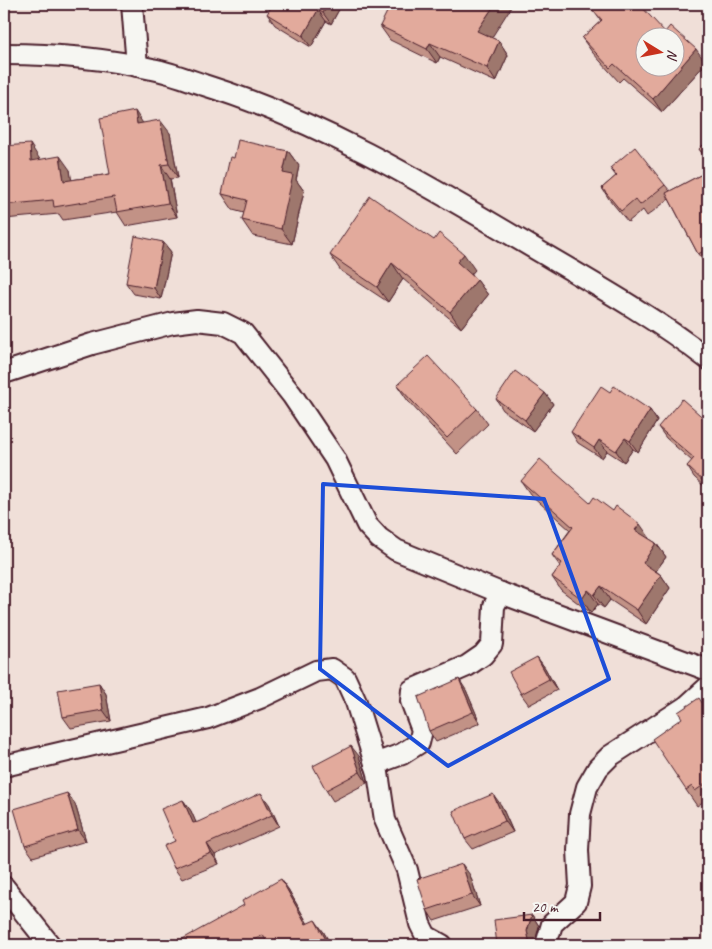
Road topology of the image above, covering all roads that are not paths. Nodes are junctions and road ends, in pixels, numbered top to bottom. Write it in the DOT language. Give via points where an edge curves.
graph roads {
  1 [pos="132,4"];
  2 [pos="4,54"];
  3 [pos="137,66"];
  4 [pos="708,360"];
  5 [pos="4,373"];
  6 [pos="501,593"];
  7 [pos="708,670"];
  8 [pos="708,687"];
  9 [pos="375,764"];
  10 [pos="4,766"];
  11 [pos="4,887"];
  12 [pos="50,945"];
  13 [pos="442,945"];
  14 [pos="546,945"];
  1 -- 3 [label="street"];
  2 -- 3 [label="street"];
  3 -- 4 [label="street" via="272,108 382,160 596,285 686,342"];
  5 -- 6 [label="street" via="92,344 174,323 197,320 223,323 243,333 292,395 335,459 367,525 379,538 396,550"];
  6 -- 7 [label="street"];
  6 -- 9 [label="street" via="494,606 492,644 467,666 412,690 411,701 422,730 419,743 402,754"];
  8 -- 14 [label="street" via="688,706 610,756 598,768 587,787 580,814 580,886 576,902 552,924"];
  9 -- 10 [label="street" via="351,689 345,678 332,669 316,671 208,718"];
  9 -- 13 [label="street" via="386,820 407,870 420,924 426,936"];
  11 -- 12 [label="street"];
}
